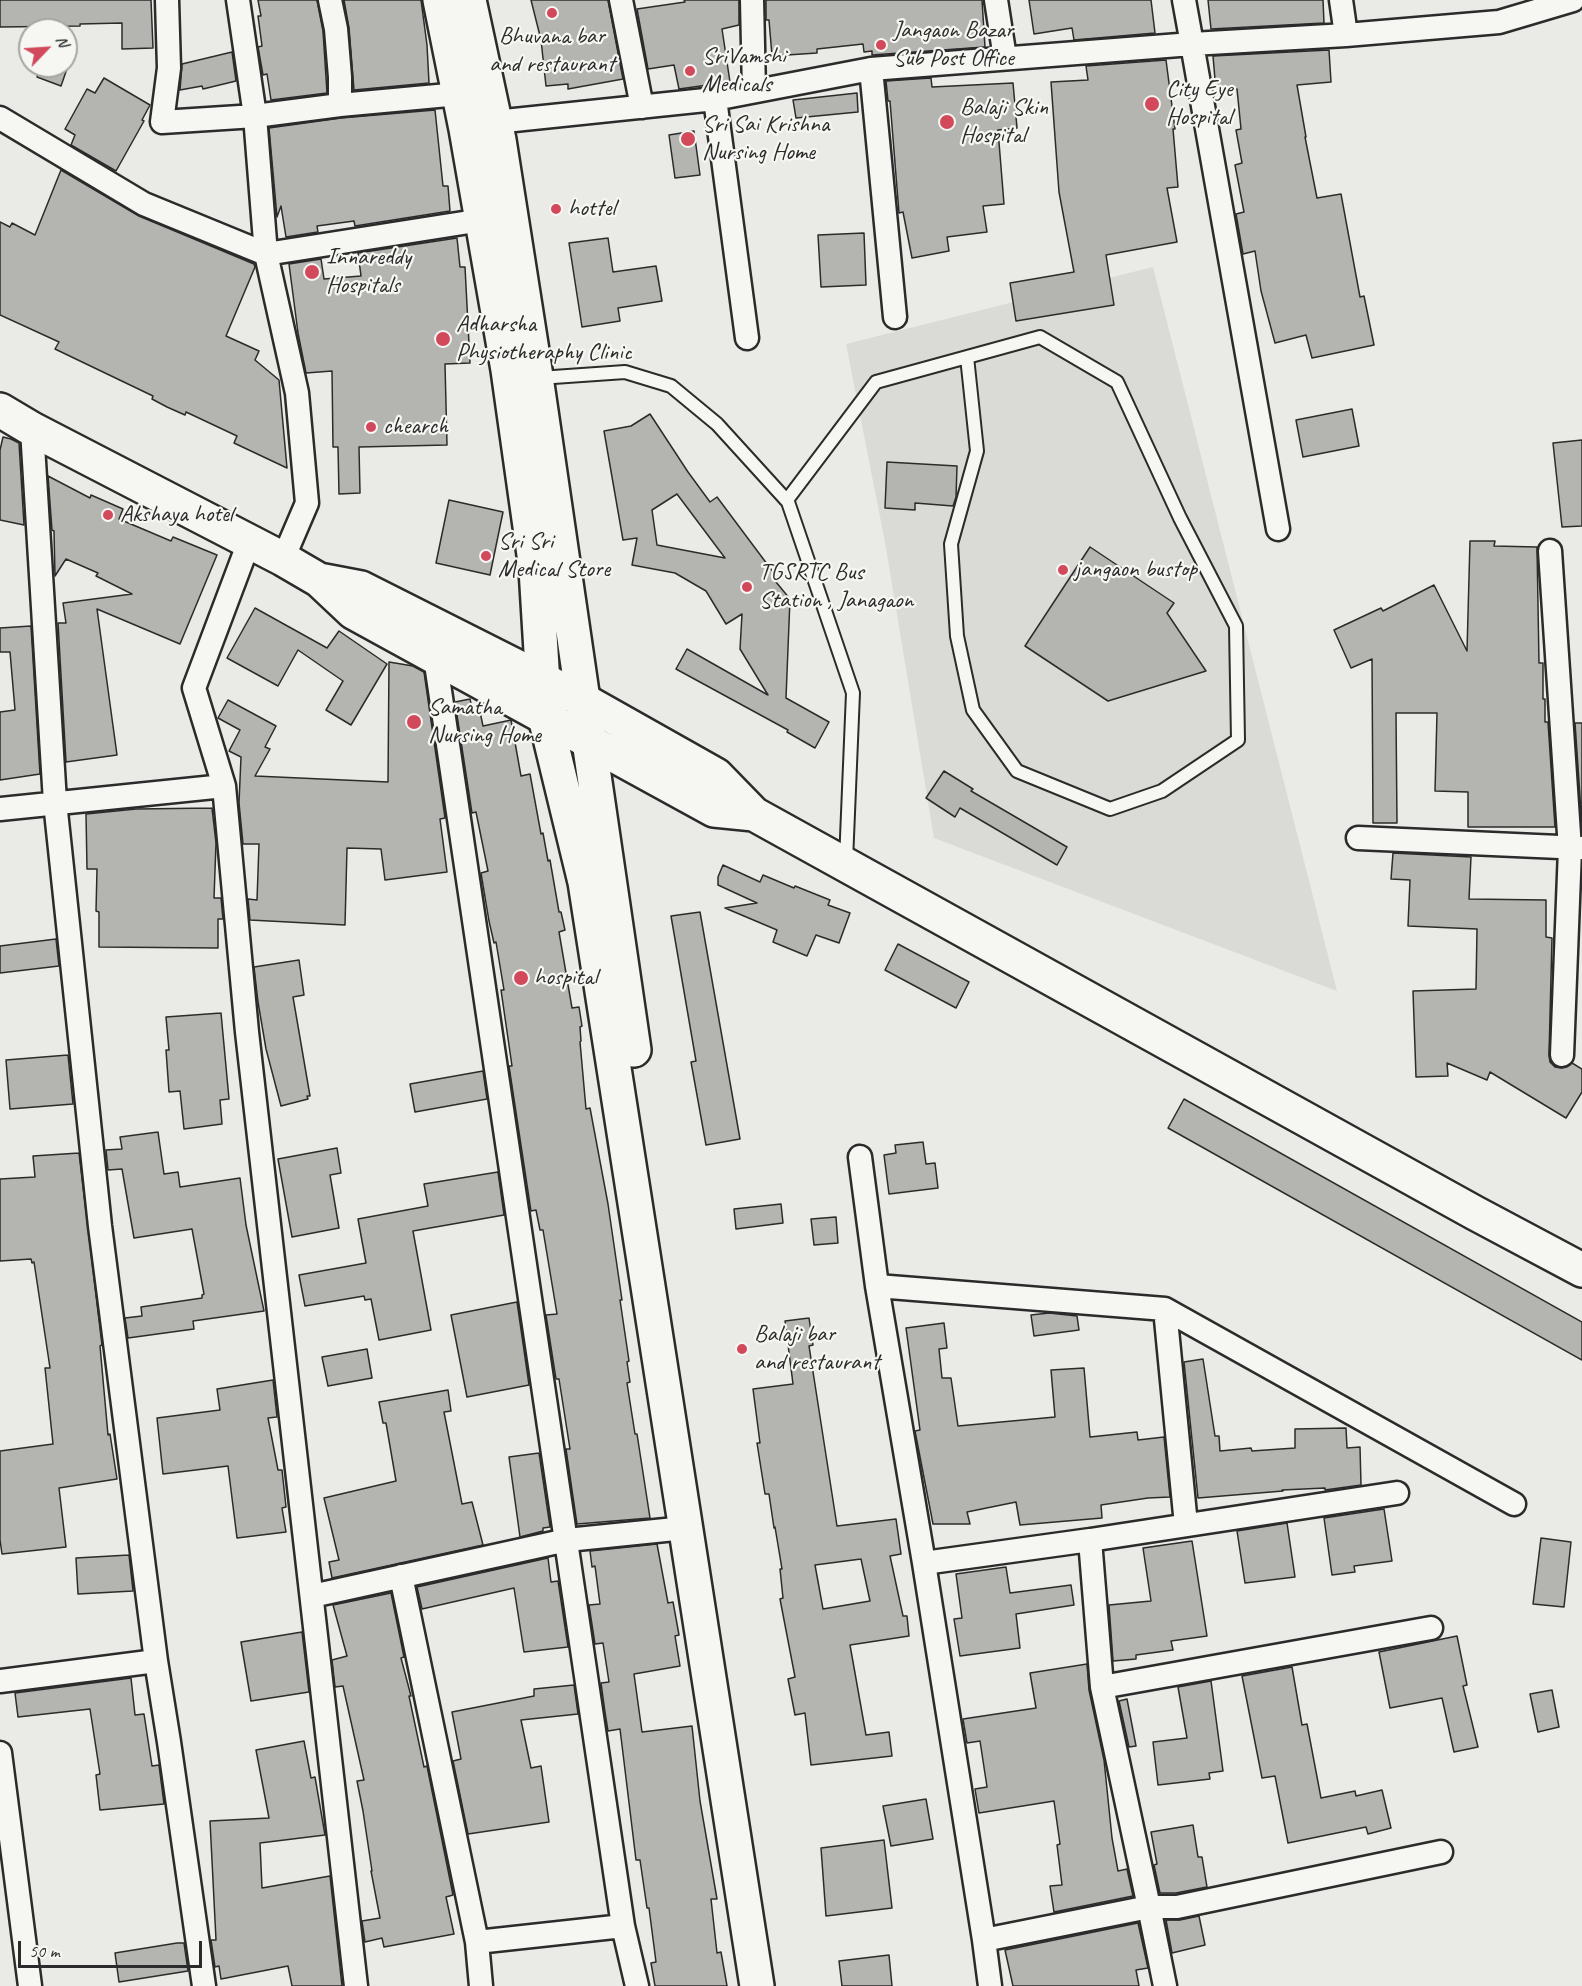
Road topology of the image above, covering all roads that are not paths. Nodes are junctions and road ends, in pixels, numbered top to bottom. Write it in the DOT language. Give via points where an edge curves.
graph roads {
  1 [pos="167,0"];
  2 [pos="238,0"];
  3 [pos="330,0"];
  4 [pos="440,0"];
  5 [pos="469,0"];
  6 [pos="621,0"];
  7 [pos="752,0"];
  8 [pos="996,0"];
  9 [pos="1184,0"];
  10 [pos="1341,0"];
  11 [pos="1573,0"];
  12 [pos="1346,35"];
  13 [pos="1192,44"];
  14 [pos="1005,58"];
  15 [pos="871,69"];
  16 [pos="754,91"];
  17 [pos="459,94"];
  18 [pos="715,99"];
  19 [pos="340,105"];
  20 [pos="642,107"];
  21 [pos="255,116"];
  22 [pos="0,118"];
  23 [pos="495,122"];
  24 [pos="482,220"];
  25 [pos="266,254"];
  26 [pos="895,316"];
  27 [pos="747,338"];
  28 [pos="967,357"];
  29 [pos="537,379"];
  30 [pos="0,410"];
  31 [pos="32,429"];
  32 [pos="787,500"];
  33 [pos="1278,529"];
  34 [pos="249,542"];
  35 [pos="1550,551"];
  36 [pos="283,560"];
  37 [pos="319,580"];
  38 [pos="435,657"];
  39 [pos="542,680"];
  40 [pos="583,700"];
  41 [pos="545,717"];
  42 [pos="588,742"];
  43 [pos="224,786"];
  44 [pos="55,802"];
  45 [pos="0,809"];
  46 [pos="754,814"];
  47 [pos="1358,838"];
  48 [pos="1576,849"];
  49 [pos="846,865"];
  50 [pos="1562,1055"];
  51 [pos="860,1156"];
  52 [pos="1582,1270"];
  53 [pos="878,1286"];
  54 [pos="1165,1309"];
  55 [pos="1396,1493"];
  56 [pos="1515,1504"];
  57 [pos="1186,1525"];
  58 [pos="685,1528"];
  59 [pos="567,1540"];
  60 [pos="1090,1540"];
  61 [pos="924,1563"];
  62 [pos="401,1576"];
  63 [pos="312,1596"];
  64 [pos="1431,1628"];
  65 [pos="156,1661"];
  66 [pos="0,1681"];
  67 [pos="1102,1687"];
  68 [pos="0,1753"];
  69 [pos="1441,1852"];
  70 [pos="1149,1908"];
  71 [pos="622,1926"];
  72 [pos="984,1940"];
  73 [pos="477,1942"];
  74 [pos="30,1986"];
  75 [pos="204,1986"];
  76 [pos="356,1986"];
  77 [pos="481,1986"];
  78 [pos="637,1986"];
  79 [pos="757,1986"];
  80 [pos="780,1986"];
  81 [pos="990,1986"];
  82 [pos="1165,1986"];
  1 -- 21 [label="street" via="169,68 162,122"];
  2 -- 21 [label="street"];
  3 -- 19 [label="street" via="336,29"];
  4 -- 17 [label="main road"];
  5 -- 23 [label="main road"];
  6 -- 20 [label="street"];
  7 -- 16 [label="street"];
  8 -- 14 [label="street"];
  9 -- 13 [label="street"];
  10 -- 12 [label="street"];
  11 -- 12 [label="street" via="1499,22"];
  12 -- 13 [label="street"];
  13 -- 14 [label="street"];
  13 -- 33 [label="street"];
  14 -- 15 [label="street"];
  15 -- 16 [label="street"];
  15 -- 26 [label="street"];
  16 -- 18 [label="street"];
  17 -- 19 [label="street"];
  17 -- 24 [label="main road"];
  18 -- 20 [label="street"];
  18 -- 27 [label="street"];
  19 -- 21 [label="street"];
  20 -- 23 [label="street"];
  21 -- 25 [label="street"];
  22 -- 25 [label="street" via="144,204"];
  23 -- 29 [label="main road"];
  24 -- 25 [label="street"];
  24 -- 39 [label="main road" via="536,569"];
  25 -- 36 [label="street" via="297,393 308,503"];
  28 -- 28 [label="lane" via="1040,337 1117,381 1180,518 1236,626 1238,740 1162,791 1110,808 1017,771 973,710 957,636 951,544 977,451"];
  28 -- 32 [label="lane" via="876,382"];
  29 -- 32 [label="lane" via="625,372 671,386 717,424"];
  29 -- 40 [label="main road"];
  30 -- 31 [label="main road"];
  31 -- 34 [label="main road"];
  31 -- 44 [label="street"];
  32 -- 49 [label="lane" via="853,693"];
  34 -- 36 [label="main road"];
  34 -- 43 [label="street" via="194,688"];
  35 -- 48 [label="street"];
  36 -- 37 [label="main road"];
  37 -- 38 [label="main road" via="353,612"];
  37 -- 39 [label="main road" via="361,588"];
  38 -- 41 [label="main road"];
  38 -- 59 [label="street"];
  39 -- 40 [label="main road"];
  39 -- 41 [label="main road"];
  40 -- 42 [label="main road"];
  40 -- 46 [label="main road" via="716,775"];
  41 -- 42 [label="main road"];
  41 -- 58 [label="main road" via="585,882"];
  42 -- 46 [label="main road" via="714,810"];
  42 -- 80 [label="main road" via="702,1512"];
  43 -- 44 [label="street"];
  43 -- 63 [label="street" via="247,1032"];
  44 -- 45 [label="street"];
  44 -- 65 [label="street" via="100,1226"];
  46 -- 49 [label="main road"];
  47 -- 48 [label="street"];
  48 -- 50 [label="street"];
  49 -- 52 [label="main road"];
  51 -- 53 [label="street"];
  53 -- 54 [label="street"];
  53 -- 61 [label="street"];
  54 -- 56 [label="street"];
  54 -- 57 [label="street"];
  55 -- 57 [label="street"];
  57 -- 60 [label="street"];
  58 -- 59 [label="street"];
  58 -- 79 [label="main road"];
  59 -- 62 [label="street"];
  59 -- 71 [label="street"];
  60 -- 61 [label="street"];
  60 -- 67 [label="street"];
  61 -- 72 [label="street"];
  62 -- 63 [label="street"];
  62 -- 73 [label="street"];
  63 -- 76 [label="street"];
  64 -- 67 [label="street"];
  65 -- 66 [label="street"];
  65 -- 75 [label="street"];
  67 -- 70 [label="street"];
  68 -- 74 [label="street"];
  69 -- 70 [label="street" via="1177,1907"];
  70 -- 72 [label="street"];
  70 -- 82 [label="street"];
  71 -- 73 [label="street"];
  71 -- 78 [label="street"];
  72 -- 81 [label="street"];
  73 -- 77 [label="street"];
}
